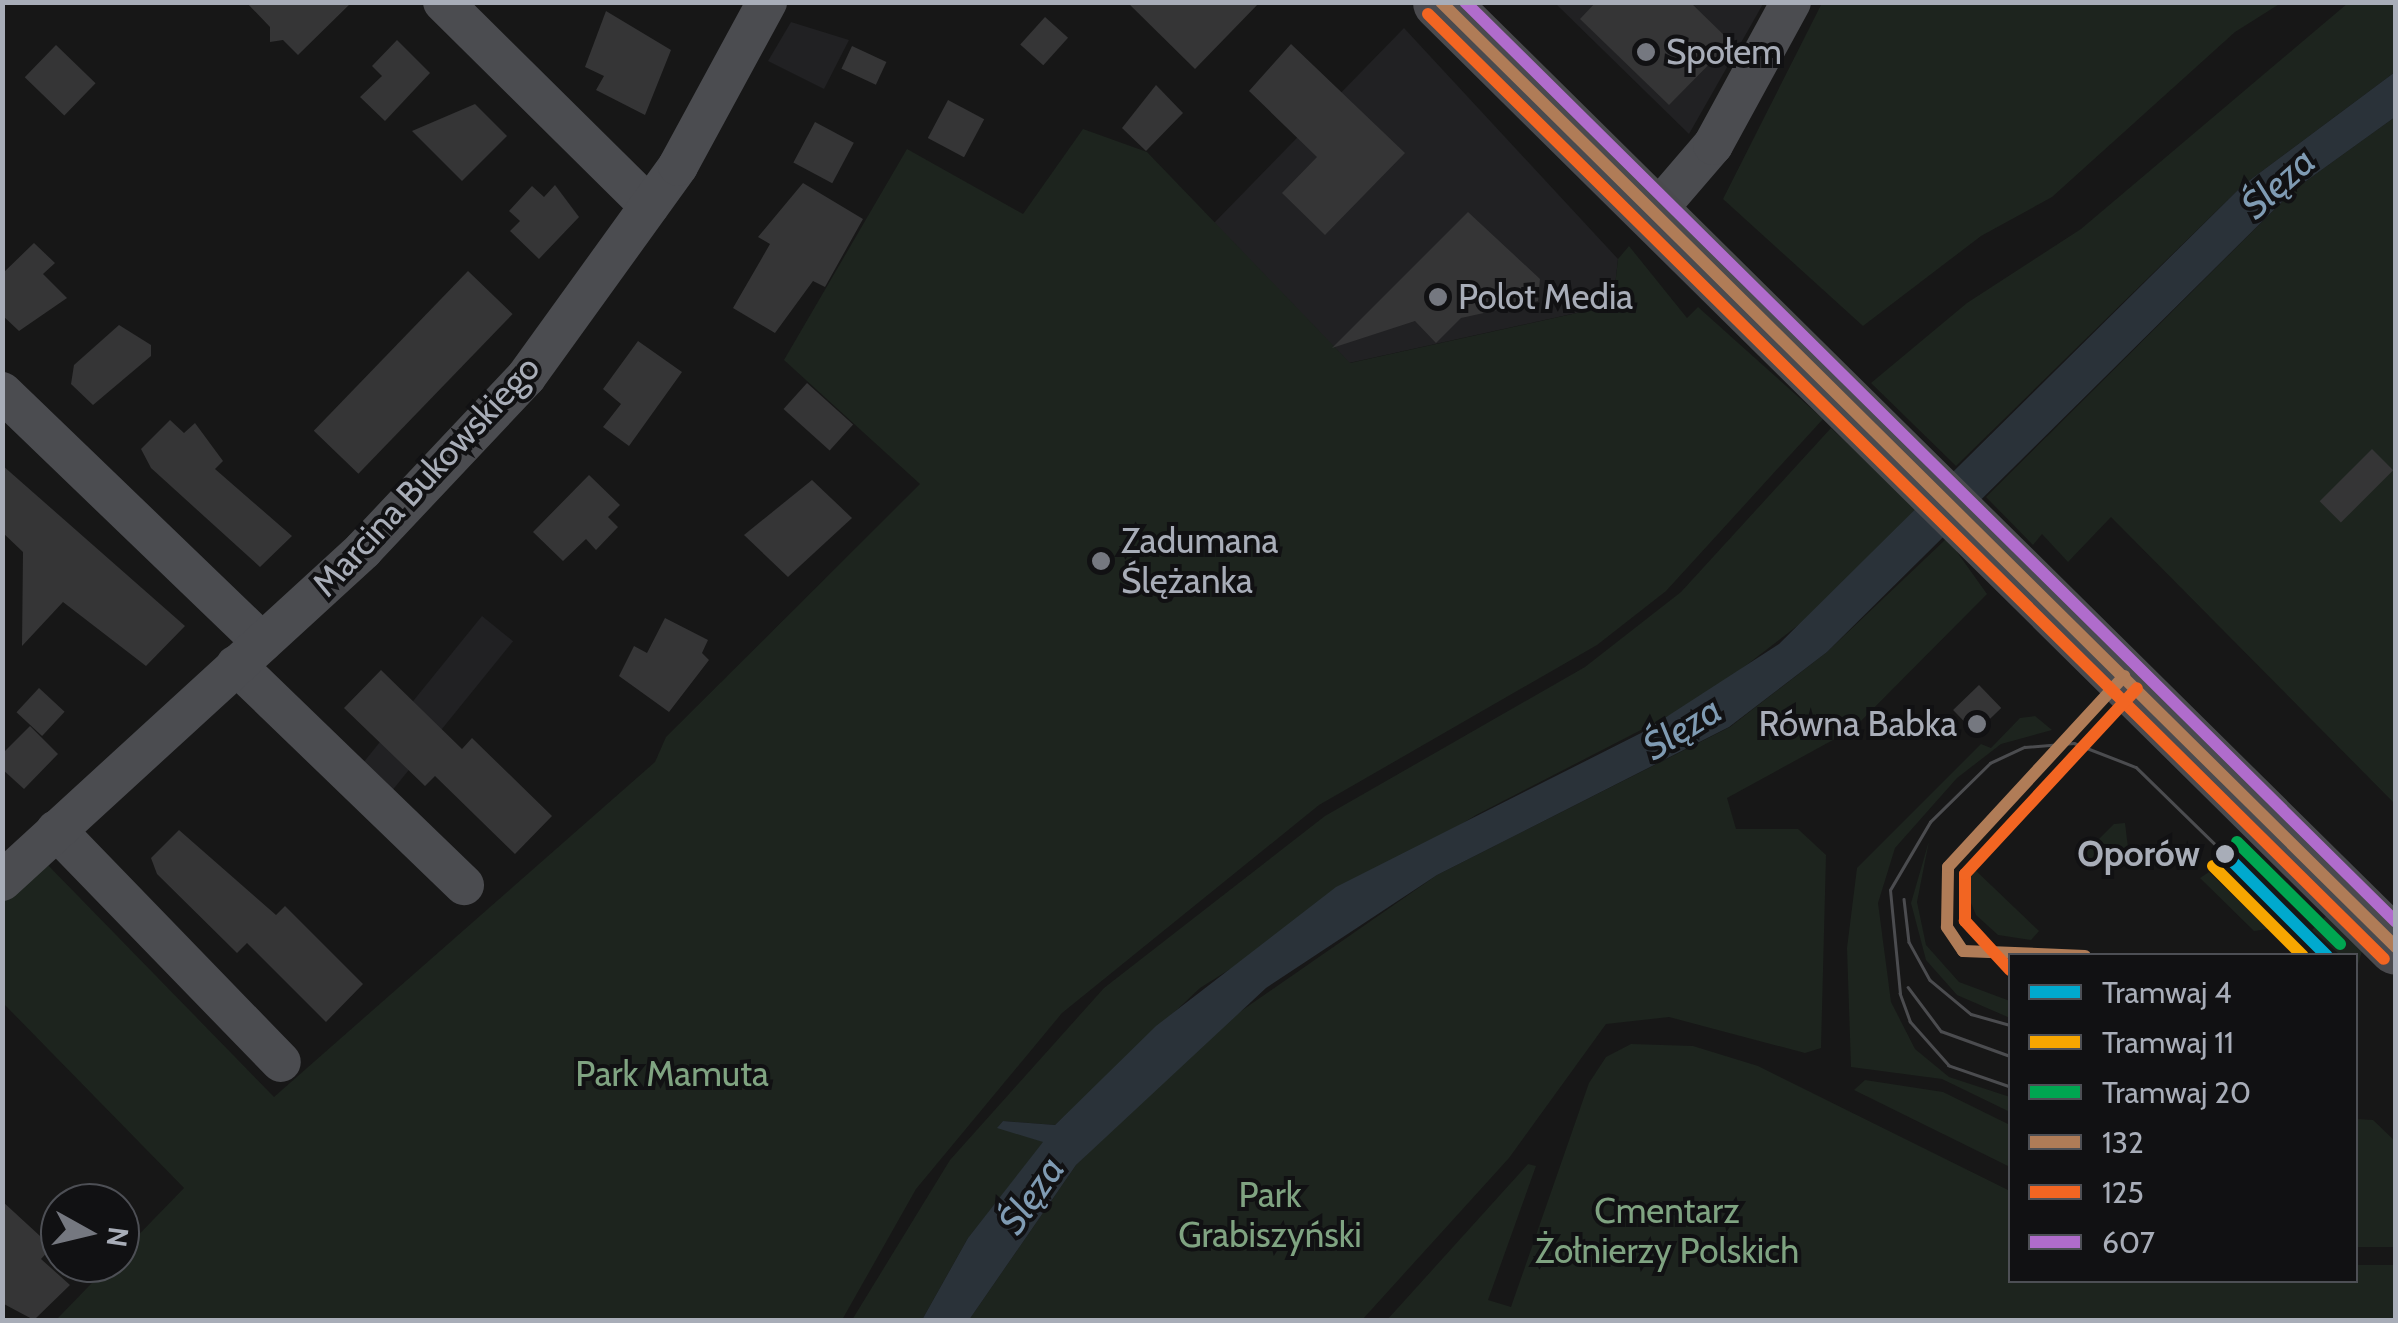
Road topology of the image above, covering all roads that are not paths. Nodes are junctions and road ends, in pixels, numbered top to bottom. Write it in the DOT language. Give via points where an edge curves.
graph roads {
  1 [pos="767,2"];
  2 [pos="1440,2"];
  3 [pos="1791,2"];
  4 [pos="447,4"];
  5 [pos="649,206"];
  6 [pos="1657,210"];
  7 [pos="2,392"];
  8 [pos="249,654"];
  9 [pos="56,830"];
  10 [pos="2,881"];
  11 [pos="464,884"];
  12 [pos="2396,947"];
  13 [pos="281,1062"];
  1 -- 5 [label="street, Marcina Bukowskiego"];
  2 -- 6 [label="main road"];
  3 -- 6 [label="street" via="1713,145"];
  4 -- 5 [label="street"];
  5 -- 8 [label="street, Marcina Bukowskiego" via="526,377"];
  6 -- 12 [label="main road"];
  7 -- 8 [label="street"];
  8 -- 9 [label="street, Marcina Bukowskiego"];
  8 -- 11 [label="street"];
  9 -- 10 [label="street, Marcina Bukowskiego"];
  9 -- 13 [label="street"];
}
